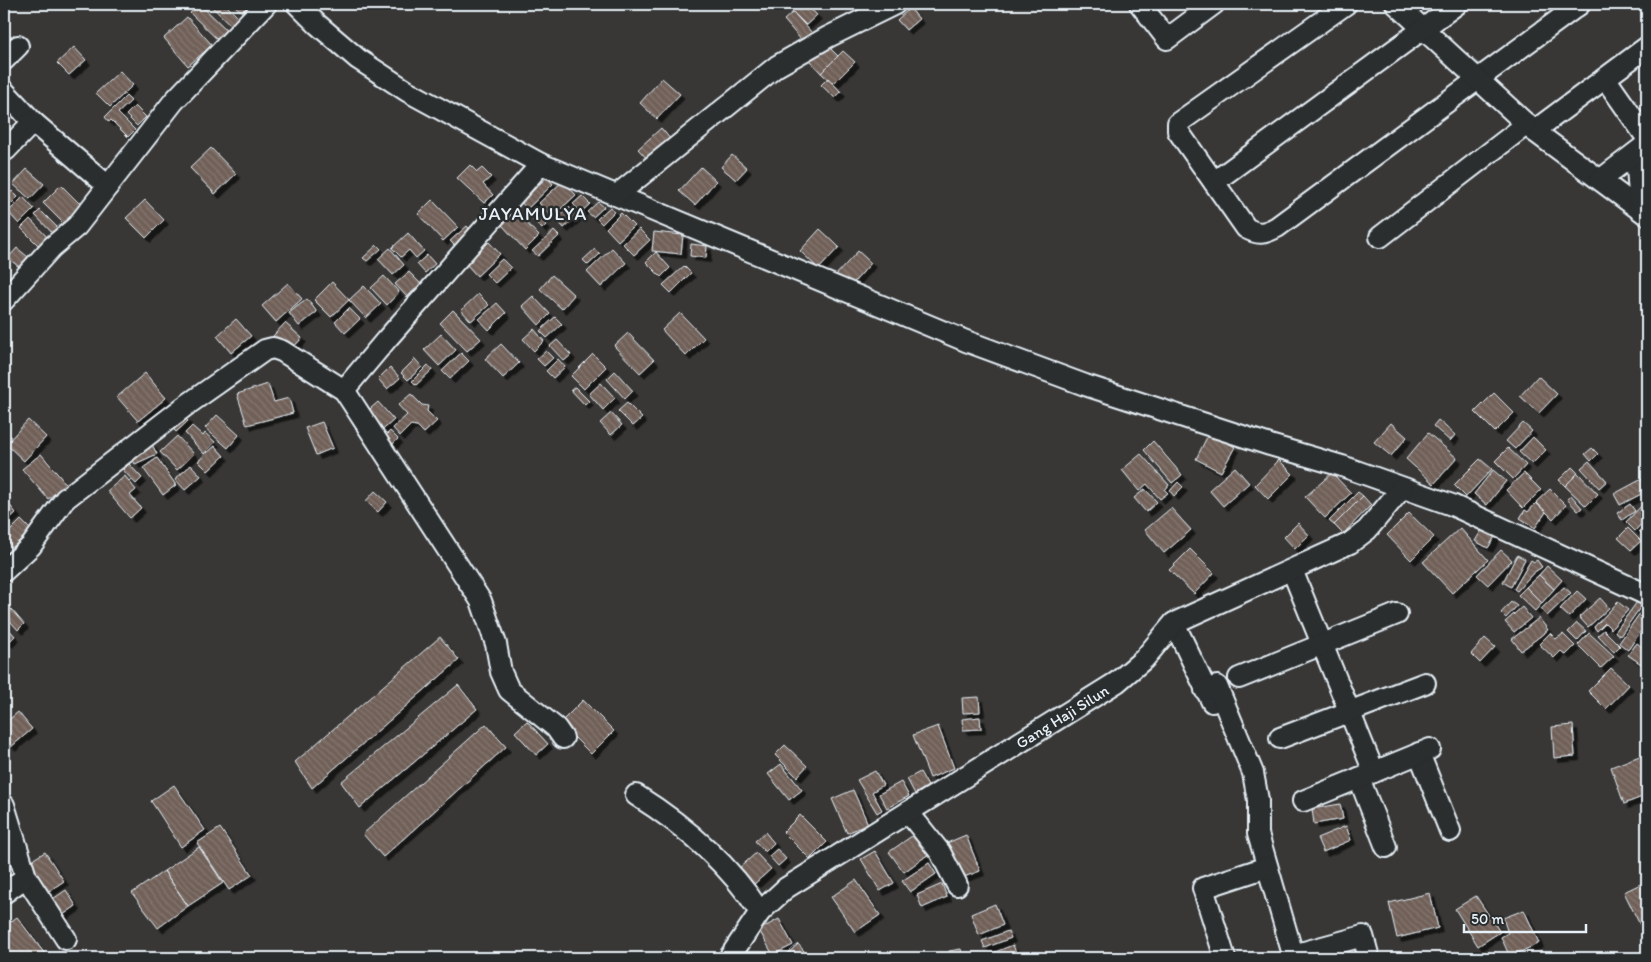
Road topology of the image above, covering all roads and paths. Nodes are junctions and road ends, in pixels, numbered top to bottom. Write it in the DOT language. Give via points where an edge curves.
graph roads {
  1 [pos="266,4"];
  2 [pos="297,4"];
  3 [pos="895,4"];
  4 [pos="1140,4"];
  5 [pos="1214,4"];
  6 [pos="1346,4"];
  7 [pos="1396,4"];
  8 [pos="1457,4"];
  9 [pos="1580,4"];
  10 [pos="1423,29"];
  11 [pos="18,46"];
  12 [pos="1647,47"];
  13 [pos="4,60"];
  14 [pos="1605,78"];
  15 [pos="1478,79"];
  16 [pos="4,91"];
  17 [pos="33,122"];
  18 [pos="1530,127"];
  19 [pos="1644,145"];
  20 [pos="6,150"];
  21 [pos="541,164"];
  22 [pos="1600,180"];
  23 [pos="1214,182"];
  24 [pos="108,186"];
  25 [pos="618,194"];
  26 [pos="1644,212"];
  27 [pos="1380,236"];
  28 [pos="4,300"];
  29 [pos="344,390"];
  30 [pos="1402,488"];
  31 [pos="1292,570"];
  32 [pos="4,571"];
  33 [pos="1647,595"];
  34 [pos="1397,614"];
  35 [pos="1174,623"];
  36 [pos="1322,645"];
  37 [pos="1239,678"];
  38 [pos="1425,683"];
  39 [pos="1349,711"];
  40 [pos="563,738"];
  41 [pos="1280,738"];
  42 [pos="1367,775"];
  43 [pos="636,794"];
  44 [pos="1303,800"];
  45 [pos="4,805"];
  46 [pos="908,812"];
  47 [pos="1450,831"];
  48 [pos="1386,847"];
  49 [pos="1268,867"];
  50 [pos="26,877"];
  51 [pos="957,885"];
  52 [pos="4,893"];
  53 [pos="760,912"];
  54 [pos="66,938"];
  55 [pos="1294,957"];
  56 [pos="729,958"];
  57 [pos="1225,958"];
  58 [pos="1369,958"];
  1 -- 24 [label="street" via="174,101"];
  2 -- 21 [label="street" via="358,59 407,91"];
  3 -- 25 [label="street" via="777,66"];
  4 -- 5 [label="street" via="1167,39"];
  6 -- 23 [label="street" via="1178,123 1178,131"];
  7 -- 10 [label="street"];
  8 -- 10 [label="street"];
  9 -- 15 [label="street"];
  10 -- 15 [label="street"];
  10 -- 23 [label="street"];
  11 -- 13 [label="street"];
  12 -- 14 [label="street"];
  14 -- 18 [label="street"];
  14 -- 19 [label="street"];
  15 -- 18 [label="street"];
  15 -- 23 [label="street" via="1264,234 1246,228"];
  16 -- 17 [label="street"];
  17 -- 20 [label="street"];
  17 -- 24 [label="street"];
  18 -- 22 [label="street"];
  18 -- 27 [label="street"];
  19 -- 22 [label="street"];
  19 -- 26 [label="street"];
  21 -- 25 [label="street"];
  21 -- 29 [label="street"];
  22 -- 26 [label="street"];
  24 -- 28 [label="street" via="77,226 52,247"];
  25 -- 30 [label="street" via="657,214 966,341 1085,385"];
  29 -- 32 [label="street" via="282,352 273,348 265,350 64,499 31,546"];
  29 -- 40 [label="street" via="481,601 509,690 556,728"];
  30 -- 31 [label="street, Gang Haji Silun" via="1360,537"];
  30 -- 33 [label="street" via="1478,516"];
  31 -- 35 [label="street, Gang Haji Silun"];
  31 -- 36 [label="street"];
  34 -- 36 [label="street"];
  35 -- 46 [label="street, Gang Haji Silun" via="1144,659 1122,678"];
  35 -- 49 [label="street" via="1205,690 1253,773 1258,800 1258,834"];
  36 -- 37 [label="street"];
  36 -- 39 [label="street"];
  38 -- 39 [label="street"];
  39 -- 41 [label="street"];
  39 -- 42 [label="street"];
  42 -- 44 [label="street"];
  42 -- 47 [label="street" via="1425,751"];
  42 -- 48 [label="street"];
  43 -- 53 [label="street" via="667,814 724,866"];
  45 -- 50 [label="street"];
  46 -- 51 [label="street" via="940,852"];
  46 -- 53 [label="street, Gang Haji Silun" via="786,888"];
  49 -- 55 [label="street"];
  49 -- 57 [label="street" via="1203,888"];
  50 -- 52 [label="street"];
  50 -- 54 [label="street"];
  53 -- 56 [label="street, Gang Haji Silun"];
  55 -- 58 [label="street" via="1363,936"];
}
